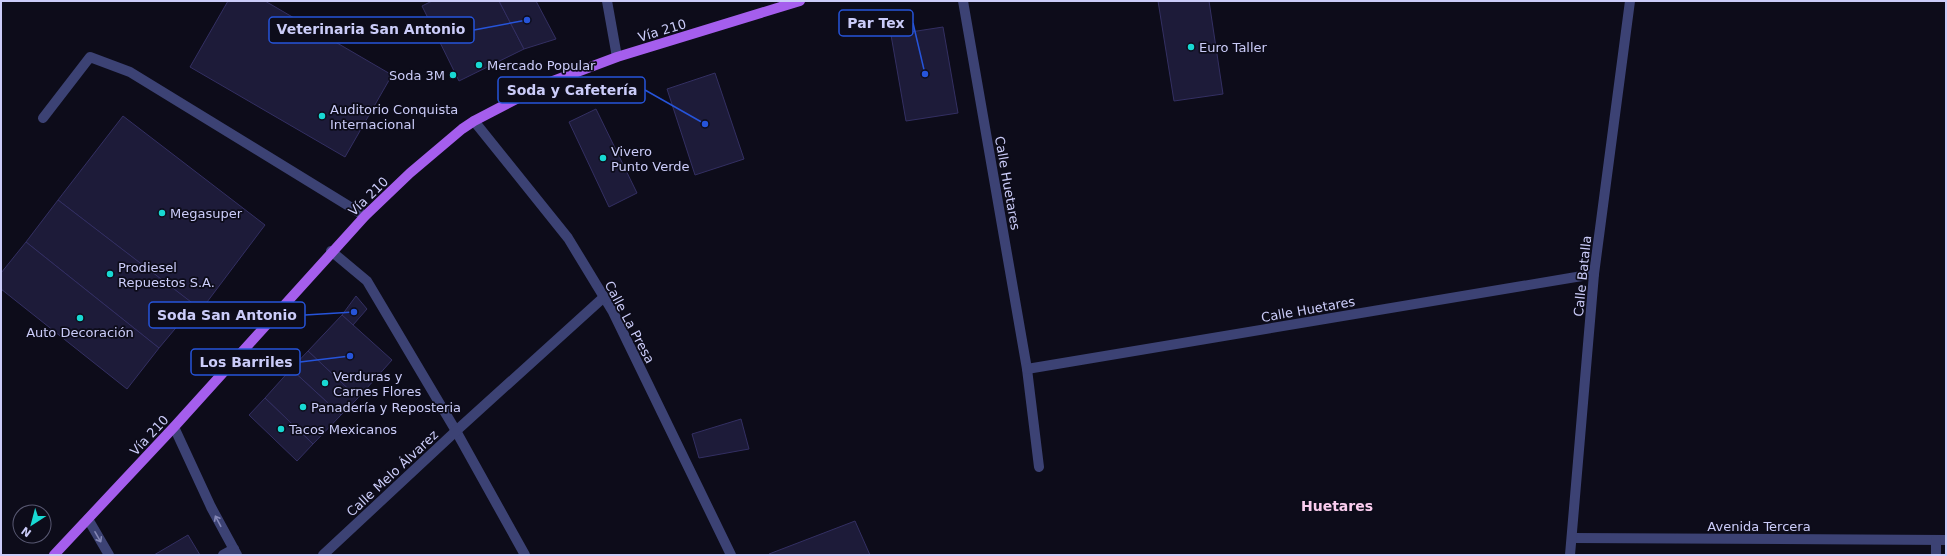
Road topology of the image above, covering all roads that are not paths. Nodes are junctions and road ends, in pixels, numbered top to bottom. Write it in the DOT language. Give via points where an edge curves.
graph roads {
  1 [pos="607,1"];
  2 [pos="800,1"];
  3 [pos="963,1"];
  4 [pos="1630,1"];
  5 [pos="617,57"];
  6 [pos="43,118"];
  7 [pos="474,121"];
  8 [pos="365,216"];
  9 [pos="331,251"];
  10 [pos="1594,274"];
  11 [pos="604,297"];
  12 [pos="1027,369"];
  13 [pos="174,427"];
  14 [pos="456,431"];
  15 [pos="1039,467"];
  16 [pos="88,519"];
  17 [pos="1572,538"];
  18 [pos="1941,540"];
  19 [pos="235,552"];
  20 [pos="54,555"];
  21 [pos="109,555"];
  22 [pos="223,555"];
  23 [pos="323,555"];
  24 [pos="525,555"];
  25 [pos="731,555"];
  26 [pos="1570,555"];
  27 [pos="1936,555"];
  1 -- 5 [label="street"];
  2 -- 5 [label="main road, Vía 210"];
  3 -- 12 [label="street, Calle Huetares"];
  4 -- 10 [label="street, Calle Batalla"];
  5 -- 7 [label="main road, Vía 210" via="545,84"];
  6 -- 8 [label="street" via="90,57 130,72"];
  7 -- 8 [label="main road, Vía 210" via="410,173"];
  7 -- 11 [label="street, Calle La Presa" via="568,238"];
  8 -- 9 [label="main road, Vía 210"];
  9 -- 13 [label="main road, Vía 210"];
  9 -- 14 [label="street" via="367,281"];
  10 -- 12 [label="street, Calle Huetares"];
  10 -- 17 [label="street, Calle Batalla"];
  11 -- 14 [label="street, Calle Melo Álvarez"];
  11 -- 25 [label="street, Calle La Presa"];
  12 -- 15 [label="street, Calle Huetares"];
  13 -- 16 [label="main road, Vía 210"];
  19 -- 13 [label="street, one-way"];
  14 -- 23 [label="street, Calle Melo Álvarez"];
  14 -- 24 [label="street"];
  16 -- 20 [label="main road, Vía 210"];
  16 -- 21 [label="street, one-way"];
  17 -- 18 [label="street, Avenida Tercera"];
  17 -- 26 [label="street, Calle Batalla"];
  18 -- 27 [label="street"];
  19 -- 22 [label="street"];
}
